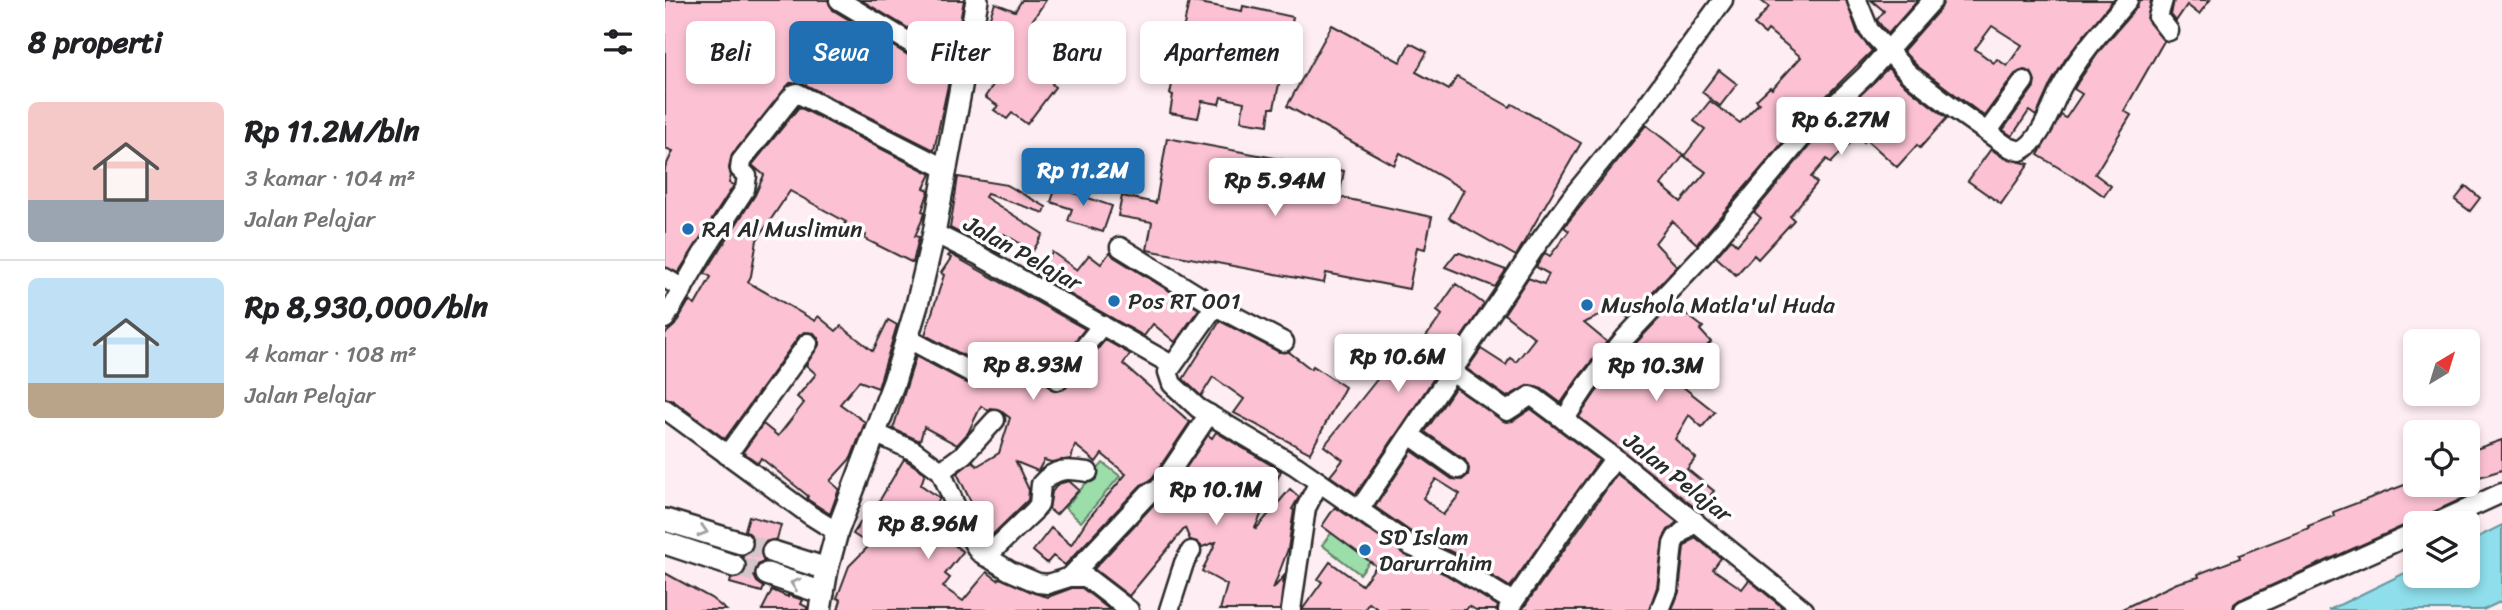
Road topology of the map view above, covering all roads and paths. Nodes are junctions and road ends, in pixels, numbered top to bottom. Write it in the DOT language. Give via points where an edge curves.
graph roads {
  1 [pos="839,0"];
  2 [pos="977,0"];
  3 [pos="1723,0"];
  4 [pos="1857,0"];
  5 [pos="1933,0"];
  6 [pos="2128,0"];
  7 [pos="2163,0"];
  8 [pos="973,21"];
  9 [pos="2169,31"];
  10 [pos="907,41"];
  11 [pos="1888,52"];
  12 [pos="2024,81"];
  13 [pos="960,84"];
  14 [pos="1987,131"];
  15 [pos="947,169"];
  16 [pos="934,233"];
  17 [pos="1120,247"];
  18 [pos="665,278"];
  19 [pos="683,289"];
  20 [pos="1215,306"];
  21 [pos="665,319"];
  22 [pos="1102,325"];
  23 [pos="907,338"];
  24 [pos="1284,342"];
  25 [pos="808,343"];
  26 [pos="1172,365"];
  27 [pos="1452,372"];
  28 [pos="972,373"];
  29 [pos="1058,380"];
  30 [pos="665,410"];
  31 [pos="1209,414"];
  32 [pos="1564,420"];
  33 [pos="995,421"];
  34 [pos="875,433"];
  35 [pos="1410,435"];
  36 [pos="727,455"];
  37 [pos="1615,458"];
  38 [pos="1458,469"];
  39 [pos="941,471"];
  40 [pos="1088,472"];
  41 [pos="1319,482"];
  42 [pos="2502,494"];
  43 [pos="1359,510"];
  44 [pos="2463,511"];
  45 [pos="665,520"];
  46 [pos="1695,521"];
  47 [pos="837,532"];
  48 [pos="2403,538"];
  49 [pos="665,543"];
  50 [pos="741,543"];
  51 [pos="1191,551"];
  52 [pos="773,552"];
  53 [pos="986,557"];
  54 [pos="734,566"];
  55 [pos="827,569"];
  56 [pos="767,574"];
  57 [pos="1070,578"];
  58 [pos="822,601"];
  59 [pos="1511,606"];
  60 [pos="1129,610"];
  61 [pos="1169,610"];
  62 [pos="1291,610"];
  63 [pos="1660,610"];
  64 [pos="1804,610"];
  65 [pos="2244,610"];
  1 -- 10 [label="street"];
  2 -- 8 [label="street"];
  3 -- 27 [label="street" via="1652,99 1534,248"];
  4 -- 11 [label="street" via="1869,30"];
  5 -- 11 [label="street"];
  6 -- 14 [label="street" via="2088,46 2028,146 2020,151 2008,147"];
  7 -- 9 [label="street" via="2158,17"];
  11 -- 14 [label="street" via="1909,74"];
  11 -- 32 [label="street" via="1809,129 1703,255 1625,338"];
  12 -- 14 [label="street"];
  13 -- 15 [label="street"];
  15 -- 16 [label="street"];
  15 -- 19 [label="street" via="797,93 741,161 740,169 747,176 745,189"];
  16 -- 22 [label="street, Jalan Pelajar"];
  16 -- 23 [label="street"];
  17 -- 20 [label="street"];
  18 -- 19 [label="street"];
  19 -- 21 [label="street"];
  20 -- 24 [label="street"];
  20 -- 26 [label="street"];
  22 -- 26 [label="street, Jalan Pelajar"];
  22 -- 29 [label="street"];
  23 -- 28 [label="street"];
  23 -- 34 [label="street"];
  25 -- 36 [label="street"];
  26 -- 31 [label="street" via="1168,372 1172,384"];
  27 -- 32 [label="street, Jalan Pelajar" via="1502,409 1507,411 1530,397"];
  27 -- 35 [label="street"];
  30 -- 36 [label="street"];
  31 -- 41 [label="street"];
  31 -- 57 [label="street" via="1158,490 1149,493"];
  32 -- 37 [label="street, Jalan Pelajar"];
  33 -- 39 [label="street"];
  34 -- 39 [label="street" via="914,451"];
  34 -- 47 [label="street"];
  35 -- 38 [label="street"];
  35 -- 43 [label="street"];
  36 -- 47 [label="street"];
  37 -- 46 [label="street, Jalan Pelajar"];
  37 -- 59 [label="street"];
  39 -- 53 [label="street" via="973,546"];
  40 -- 53 [label="street" via="1056,470 1041,484 1039,505"];
  41 -- 43 [label="street"];
  41 -- 62 [label="street" via="1305,508"];
  42 -- 44 [label="street"];
  43 -- 59 [label="street"];
  45 -- 50 [label="street, one-way"];
  46 -- 63 [label="street" via="1673,544 1668,590"];
  46 -- 64 [label="street, Jalan Pelajar"];
  47 -- 55 [label="street"];
  48 -- 65 [label="street"];
  49 -- 54 [label="street"];
  51 -- 61 [label="street"];
  52 -- 55 [label="street"];
  53 -- 57 [label="street" via="1038,583"];
  55 -- 58 [label="street"];
  58 -- 56 [label="street, one-way"];
  57 -- 60 [label="street" via="1086,577"];
}
